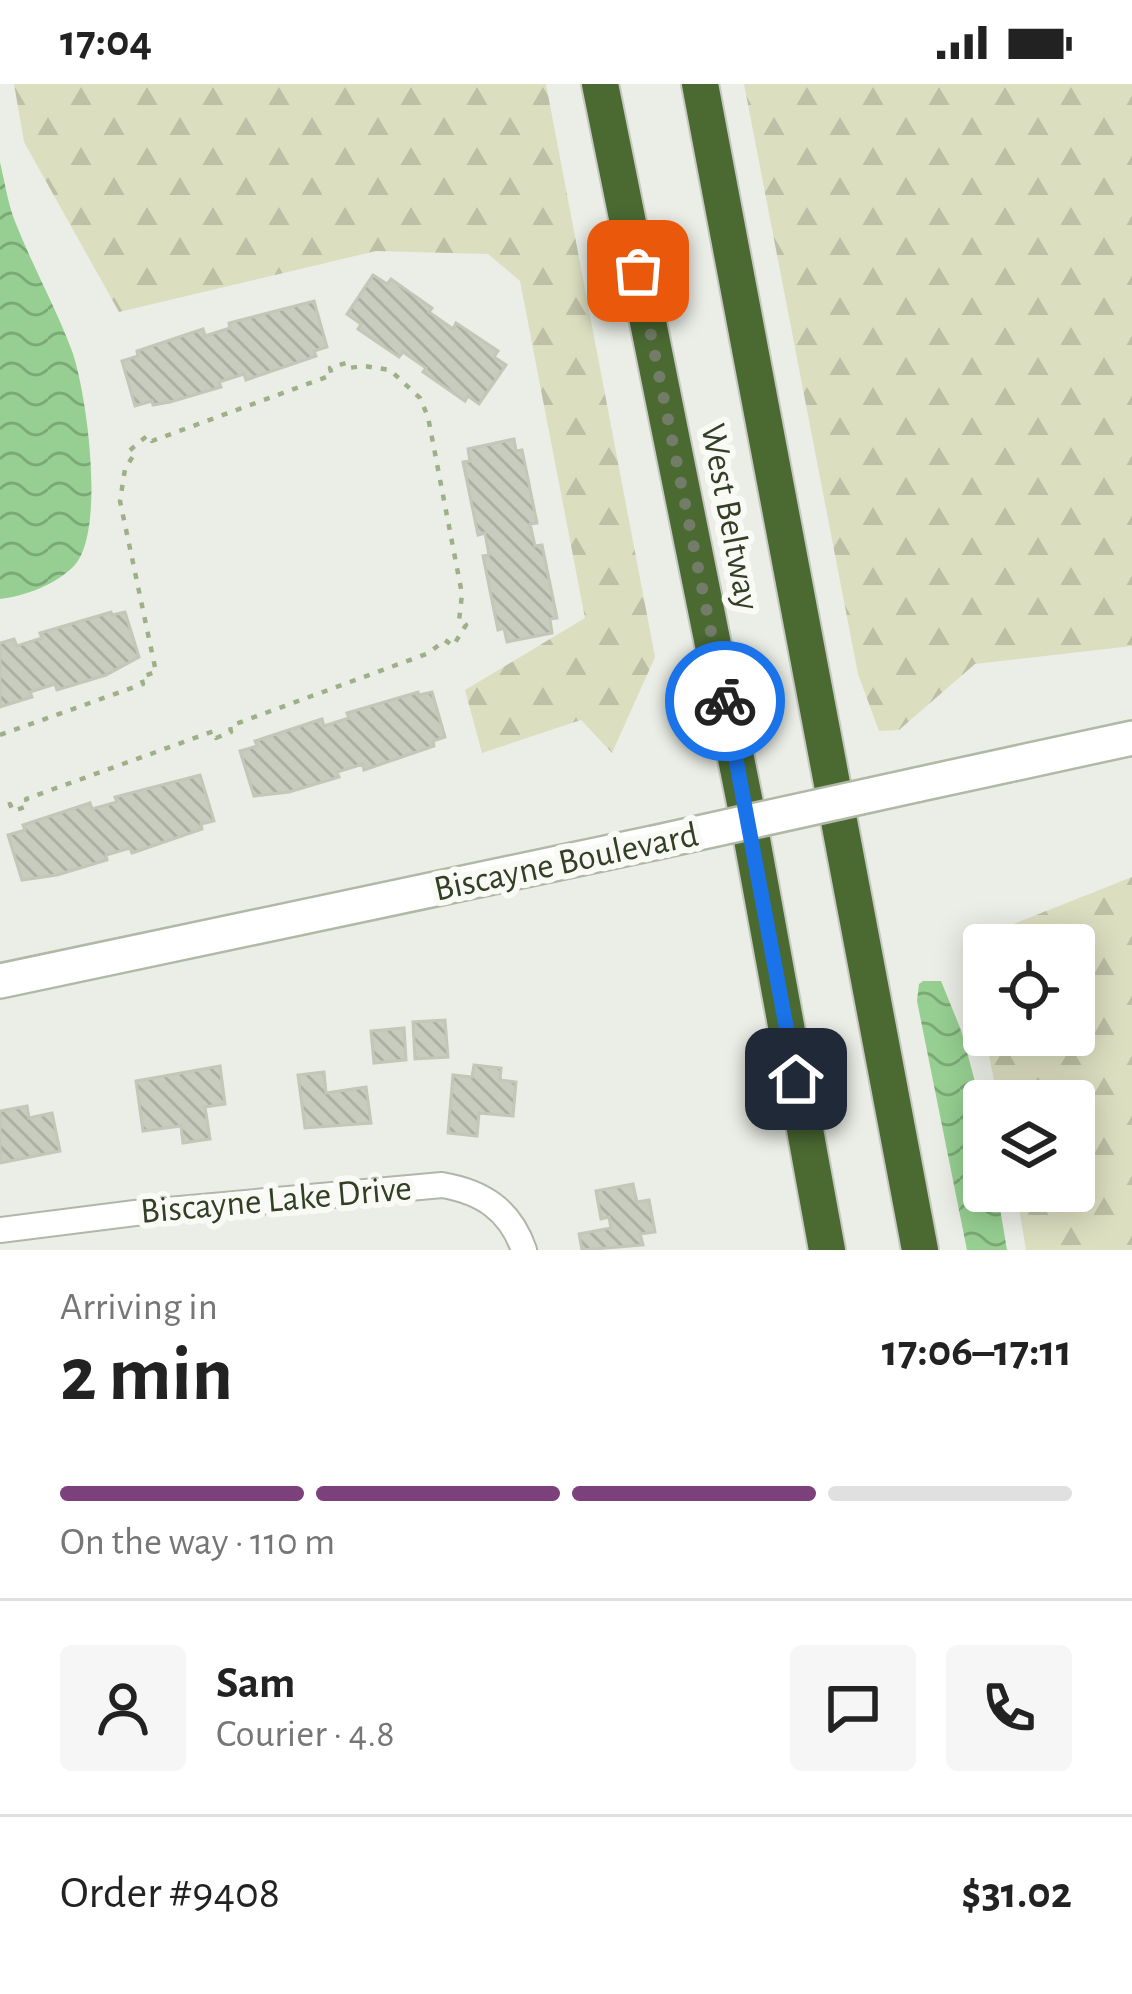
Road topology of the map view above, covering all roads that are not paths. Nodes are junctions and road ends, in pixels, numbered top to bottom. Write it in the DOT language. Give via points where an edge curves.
graph roads {
  1 [pos="600,84"];
  2 [pos="700,84"];
  3 [pos="1132,738"];
  4 [pos="0,981"];
  5 [pos="0,1231"];
  6 [pos="524,1250"];
  7 [pos="827,1250"];
  8 [pos="920,1250"];
  1 -- 7 [label="highway, West Beltway"];
  2 -- 8 [label="highway, West Beltway"];
  3 -- 4 [label="street, Biscayne Boulevard, bridge"];
  5 -- 6 [label="street, Biscayne Lake Drive" via="442,1186 493,1203"];
}
